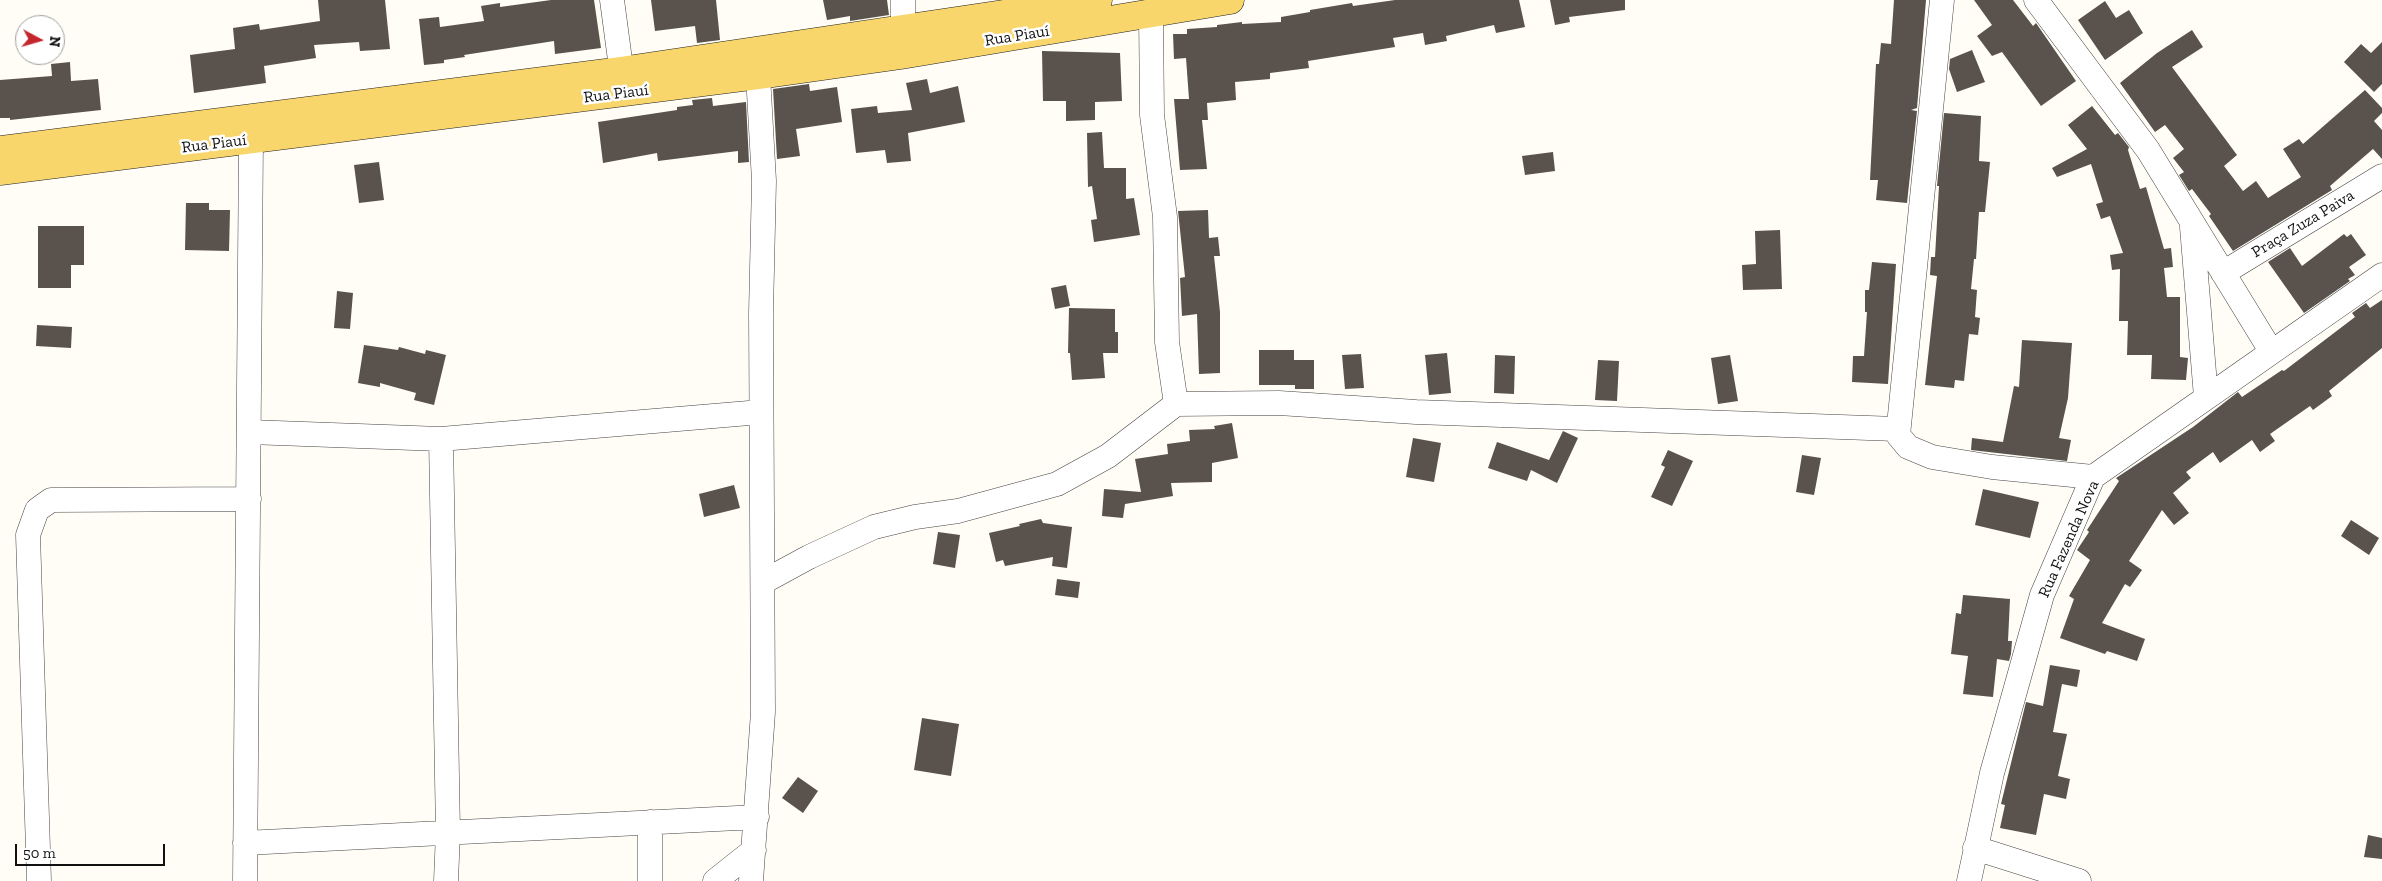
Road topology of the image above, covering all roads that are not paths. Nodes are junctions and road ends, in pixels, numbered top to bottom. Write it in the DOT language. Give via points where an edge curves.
graph roads {
  1 [pos="612,0"];
  2 [pos="903,0"];
  3 [pos="1098,0"];
  4 [pos="1230,0"];
  5 [pos="1942,0"];
  6 [pos="2036,0"];
  7 [pos="1151,14"];
  8 [pos="903,30"];
  9 [pos="758,75"];
  10 [pos="624,82"];
  11 [pos="251,140"];
  12 [pos="0,150"];
  13 [pos="0,171"];
  14 [pos="2382,176"];
  15 [pos="2192,225"];
  16 [pos="2223,273"];
  17 [pos="2382,275"];
  18 [pos="2271,351"];
  19 [pos="2206,397"];
  20 [pos="1176,404"];
  21 [pos="761,412"];
  22 [pos="1897,429"];
  23 [pos="249,432"];
  24 [pos="441,439"];
  25 [pos="2093,477"];
  26 [pos="249,499"];
  27 [pos="763,582"];
  28 [pos="757,817"];
  29 [pos="650,822"];
  30 [pos="448,833"];
  31 [pos="245,843"];
  32 [pos="1975,848"];
  33 [pos="754,850"];
  34 [pos="39,881"];
  35 [pos="245,881"];
  36 [pos="446,881"];
  37 [pos="650,881"];
  38 [pos="716,881"];
  39 [pos="751,881"];
  40 [pos="1969,881"];
  41 [pos="2079,881"];
  1 -- 10 [label="street"];
  2 -- 8 [label="street"];
  3 -- 8 [label="main road, Rua Piauí"];
  4 -- 7 [label="main road, Rua Piauí"];
  5 -- 22 [label="street"];
  6 -- 15 [label="street" via="2148,150"];
  7 -- 9 [label="main road, Rua Piauí"];
  7 -- 20 [label="street" via="1152,115 1165,217 1167,342"];
  8 -- 10 [label="main road, Rua Piauí" via="749,50"];
  9 -- 10 [label="main road, Rua Piauí"];
  9 -- 21 [label="street" via="764,181"];
  10 -- 11 [label="main road, Rua Piauí"];
  10 -- 12 [label="main road"];
  11 -- 13 [label="main road, Rua Piauí"];
  11 -- 23 [label="street"];
  14 -- 16 [label="street, Praça Zuza Paiva"];
  15 -- 16 [label="street"];
  15 -- 19 [label="street"];
  16 -- 18 [label="street"];
  17 -- 18 [label="street, Rua Fazenda Nova"];
  18 -- 19 [label="street, Rua Fazenda Nova"];
  19 -- 25 [label="street, Rua Fazenda Nova"];
  20 -- 22 [label="street" via="1279,403 1416,412"];
  20 -- 27 [label="street" via="1108,456 1057,484 958,512 915,517 874,527"];
  21 -- 24 [label="street"];
  21 -- 27 [label="street"];
  22 -- 25 [label="street" via="1902,442 1908,447 1932,457 1992,467"];
  23 -- 24 [label="street"];
  23 -- 26 [label="street"];
  24 -- 30 [label="street"];
  25 -- 32 [label="street, Rua Fazenda Nova" via="2042,595 1992,773"];
  26 -- 31 [label="street"];
  26 -- 34 [label="street" via="51,500 37,510 28,534"];
  27 -- 28 [label="street" via="763,712"];
  28 -- 29 [label="street"];
  28 -- 33 [label="street"];
  29 -- 30 [label="street"];
  29 -- 37 [label="street"];
  30 -- 31 [label="street"];
  30 -- 36 [label="street"];
  31 -- 35 [label="street"];
  32 -- 40 [label="street, Rua Fazenda Nova"];
  32 -- 41 [label="street"];
  33 -- 38 [label="street"];
  33 -- 39 [label="street"];
}
